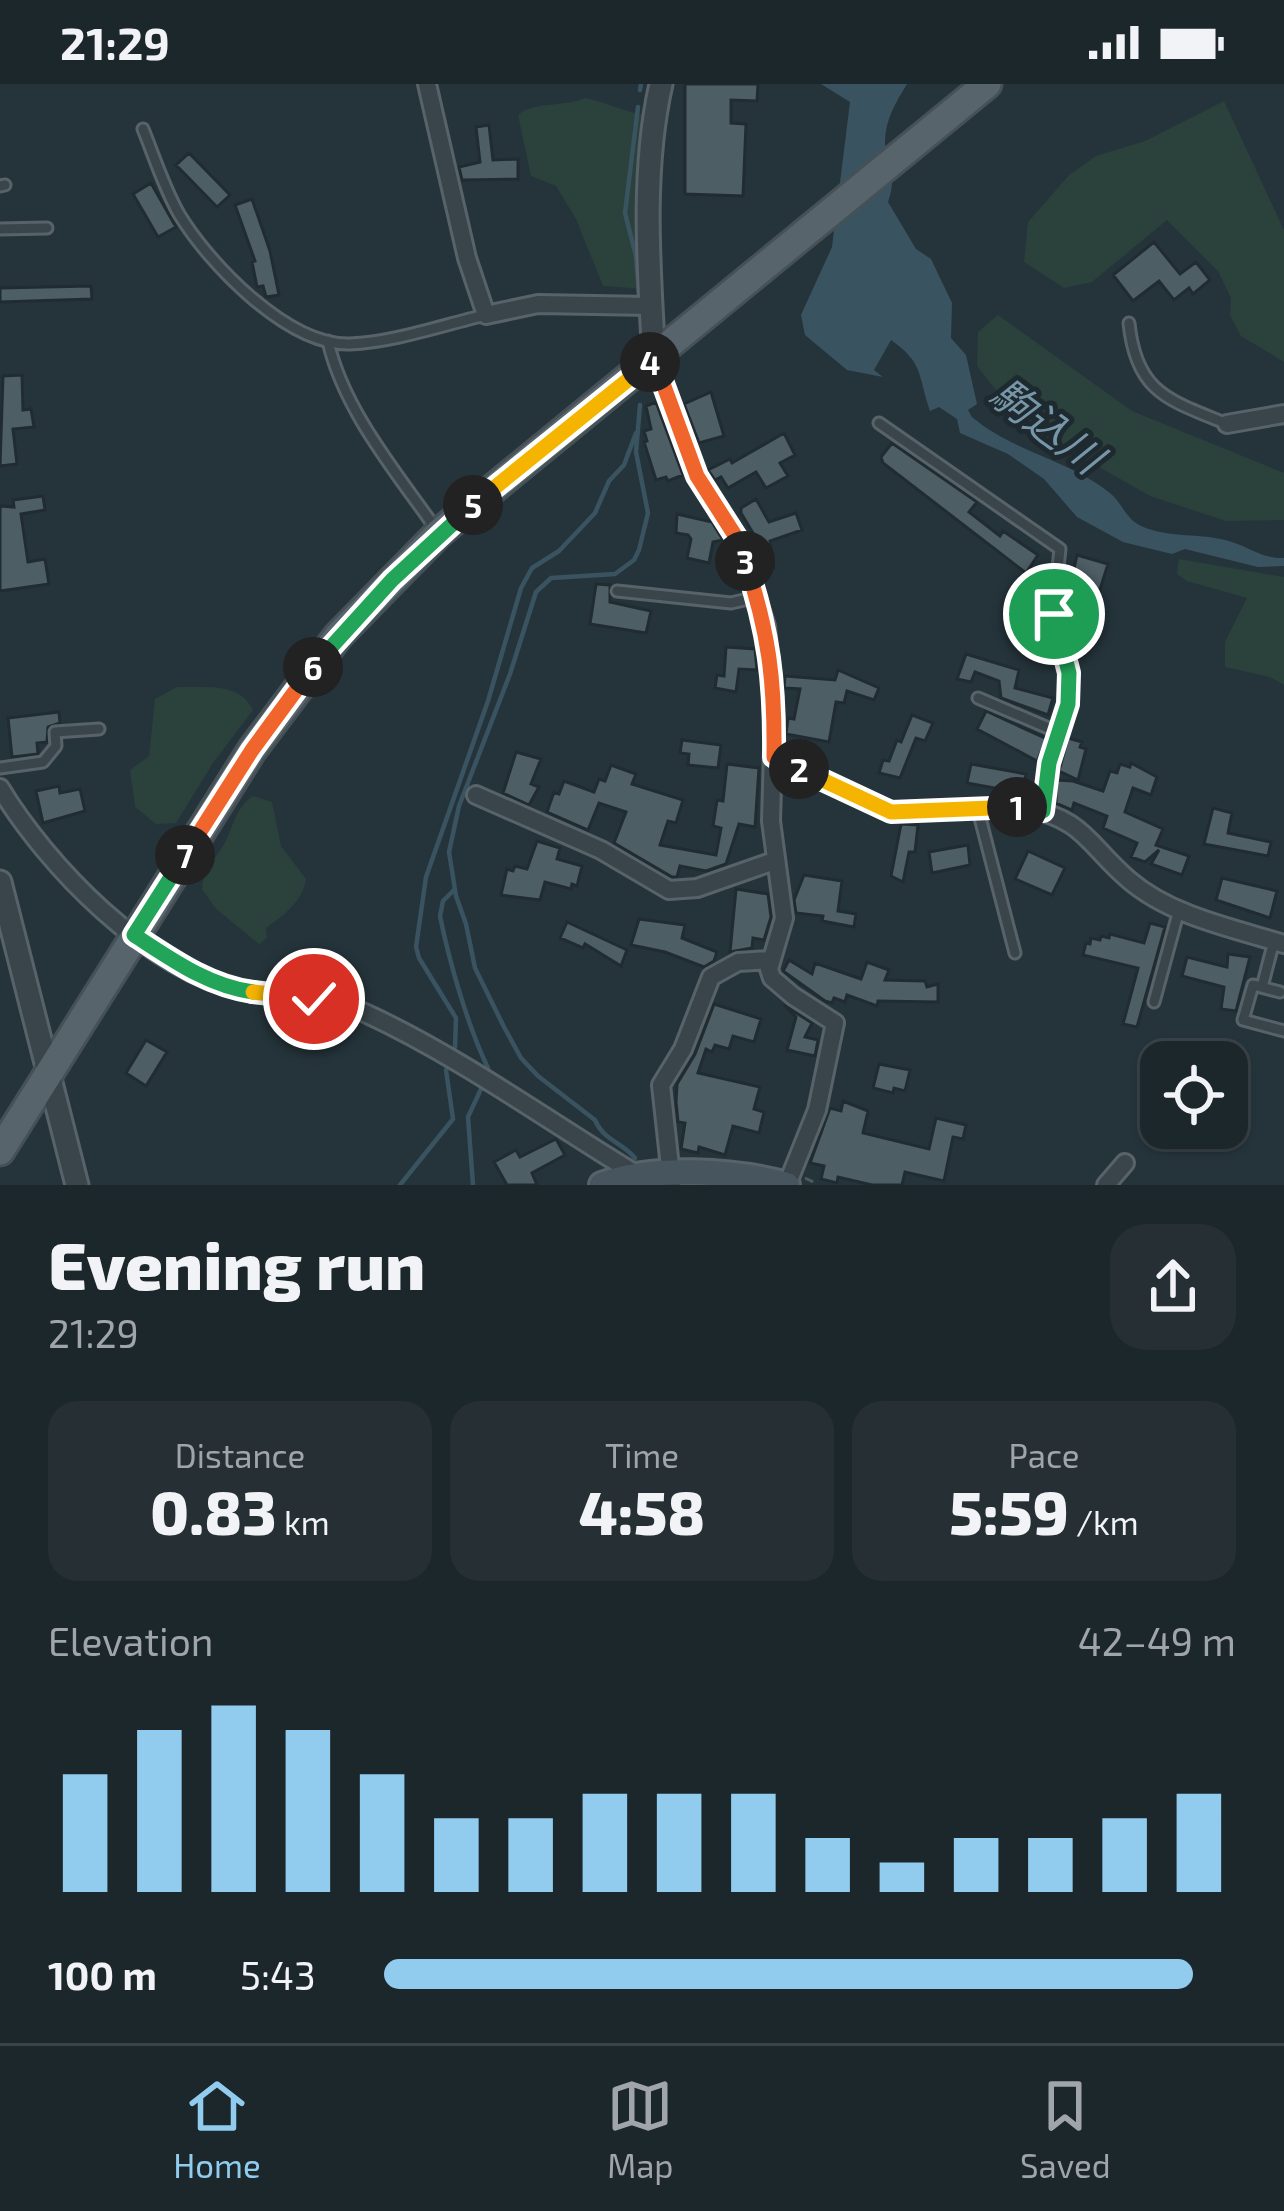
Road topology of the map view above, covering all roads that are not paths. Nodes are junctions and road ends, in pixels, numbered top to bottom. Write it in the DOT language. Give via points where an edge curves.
graph roads {
  1 [pos="427,84"];
  2 [pos="661,84"];
  3 [pos="987,84"];
  4 [pos="142,129"];
  5 [pos="47,228"];
  6 [pos="0,229"];
  7 [pos="651,306"];
  8 [pos="486,315"];
  9 [pos="1129,322"];
  10 [pos="328,341"];
  11 [pos="654,359"];
  12 [pos="1284,415"];
  13 [pos="879,423"];
  14 [pos="1227,424"];
  15 [pos="439,533"];
  16 [pos="617,591"];
  17 [pos="757,597"];
  18 [pos="978,698"];
  19 [pos="99,729"];
  20 [pos="1060,734"];
  21 [pos="774,757"];
  22 [pos="0,768"];
  23 [pos="0,788"];
  24 [pos="476,795"];
  25 [pos="978,810"];
  26 [pos="1043,811"];
  27 [pos="774,861"];
  28 [pos="0,883"];
  29 [pos="1179,910"];
  30 [pos="134,935"];
  31 [pos="1279,942"];
  32 [pos="1015,953"];
  33 [pos="770,960"];
  34 [pos="1262,987"];
  35 [pos="1280,992"];
  36 [pos="1154,1002"];
  37 [pos="1284,1030"];
  38 [pos="49,1069"];
  39 [pos="0,1150"];
  40 [pos="1125,1163"];
  41 [pos="641,1177"];
  42 [pos="672,1179"];
  43 [pos="77,1185"];
  44 [pos="602,1185"];
  45 [pos="787,1185"];
  46 [pos="1106,1185"];
  1 -- 8 [label="street"];
  2 -- 7 [label="street"];
  3 -- 11 [label="main road"];
  4 -- 10 [label="lane" via="179,214 221,266 266,311"];
  5 -- 6 [label="lane"];
  7 -- 8 [label="street" via="538,304"];
  7 -- 11 [label="street"];
  8 -- 10 [label="lane" via="349,344"];
  9 -- 14 [label="lane" via="1152,389"];
  10 -- 15 [label="lane" via="344,386"];
  11 -- 15 [label="main road"];
  11 -- 17 [label="street" via="697,476 736,537"];
  12 -- 14 [label="street"];
  13 -- 20 [label="lane" via="1060,549 1054,614 1069,673"];
  15 -- 30 [label="main road" via="303,680"];
  16 -- 17 [label="lane" via="731,602"];
  17 -- 21 [label="street" via="772,671"];
  18 -- 20 [label="lane"];
  19 -- 22 [label="lane" via="56,732 43,762"];
  20 -- 26 [label="lane"];
  21 -- 25 [label="street" via="891,812"];
  21 -- 27 [label="street"];
  23 -- 30 [label="street" via="63,872"];
  24 -- 27 [label="street" via="669,890"];
  25 -- 26 [label="street"];
  25 -- 32 [label="lane"];
  26 -- 29 [label="street" via="1074,824 1129,880"];
  27 -- 33 [label="street" via="784,918"];
  28 -- 38 [label="street"];
  29 -- 31 [label="street"];
  29 -- 36 [label="lane"];
  30 -- 38 [label="main road"];
  30 -- 41 [label="street" via="215,982 337,1004 395,1028"];
  31 -- 34 [label="lane"];
  33 -- 42 [label="street" via="738,962 711,977 661,1085"];
  33 -- 45 [label="street" via="772,978 835,1023 817,1110"];
  34 -- 35 [label="lane"];
  34 -- 37 [label="lane" via="1253,985 1244,1019"];
  38 -- 39 [label="main road"];
  38 -- 43 [label="street"];
  40 -- 46 [label="street"];
  41 -- 42 [label="main road"];
  41 -- 44 [label="main road"];
  42 -- 45 [label="main road" via="748,1175"];
}
